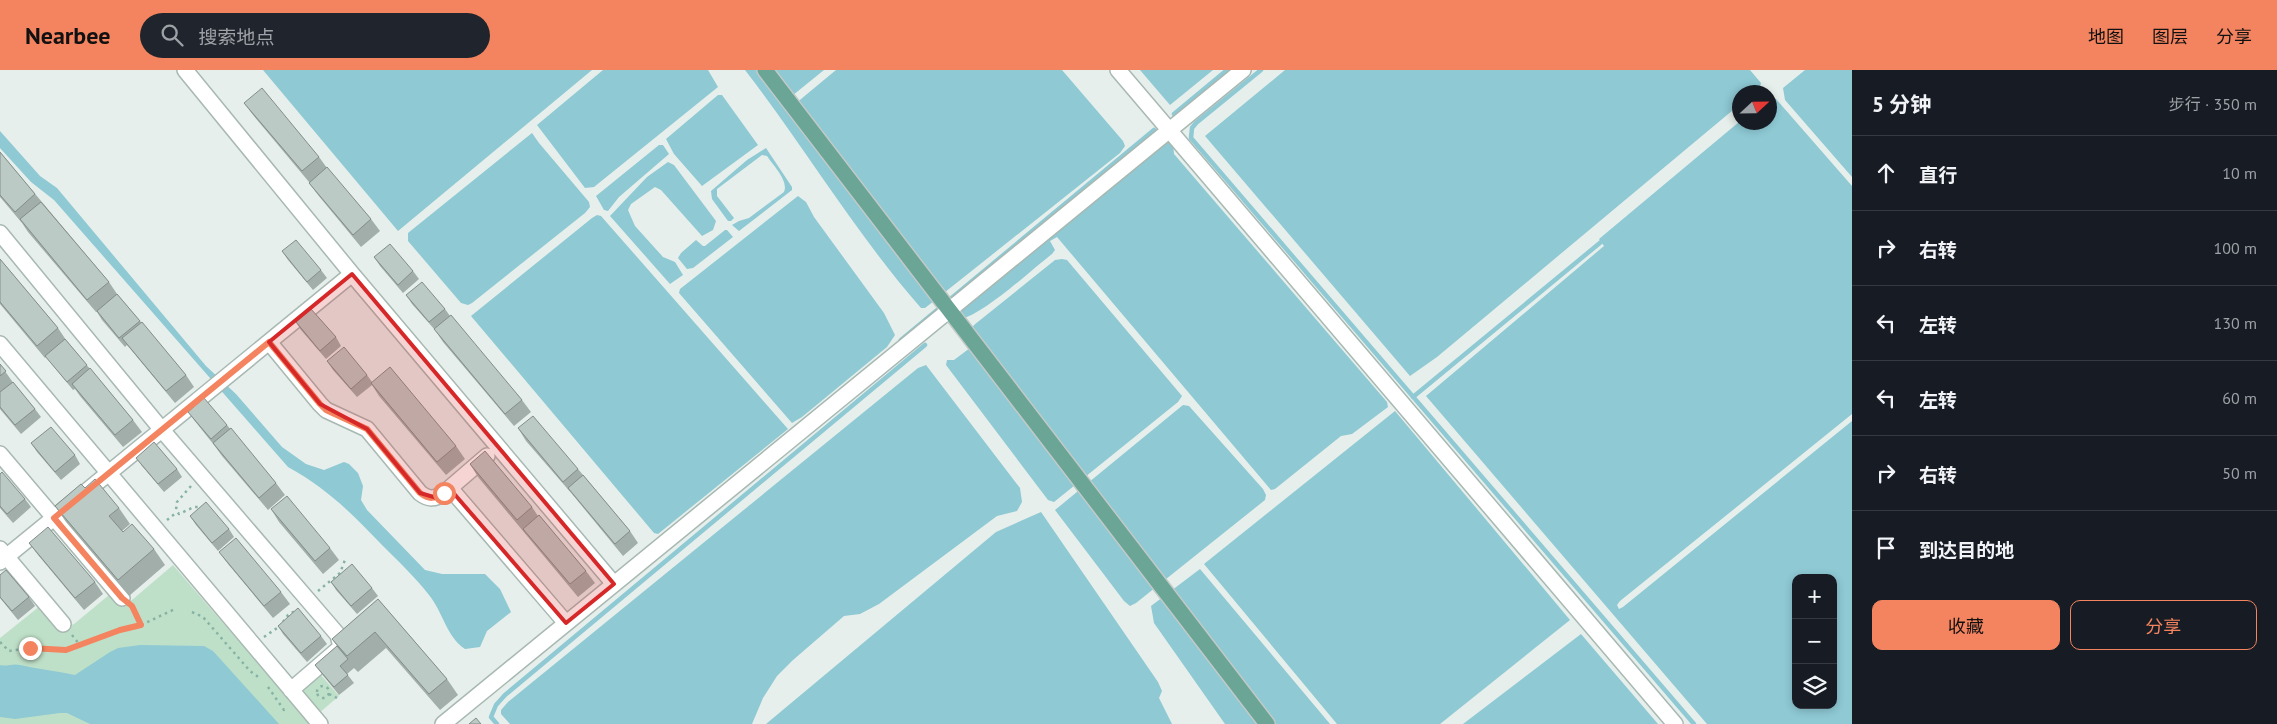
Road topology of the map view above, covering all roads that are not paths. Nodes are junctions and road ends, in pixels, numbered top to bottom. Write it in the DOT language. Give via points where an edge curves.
graph roads {
  1 [pos="185,70"];
  2 [pos="765,70"];
  3 [pos="1118,70"];
  4 [pos="1243,70"];
  5 [pos="1169,131"];
  6 [pos="0,233"];
  7 [pos="352,274"];
  8 [pos="946,306"];
  9 [pos="269,342"];
  10 [pos="0,344"];
  11 [pos="162,430"];
  12 [pos="498,446"];
  13 [pos="0,454"];
  14 [pos="109,474"];
  15 [pos="450,488"];
  16 [pos="54,518"];
  17 [pos="2,556"];
  18 [pos="614,584"];
  19 [pos="122,598"];
  20 [pos="566,623"];
  21 [pos="63,624"];
  22 [pos="295,694"];
  23 [pos="320,724"];
  24 [pos="443,724"];
  25 [pos="1267,724"];
  26 [pos="1675,724"];
  1 -- 7 [label="street"];
  2 -- 8 [label="main road"];
  3 -- 5 [label="street"];
  4 -- 5 [label="street"];
  5 -- 8 [label="street"];
  5 -- 26 [label="street"];
  6 -- 11 [label="street"];
  7 -- 9 [label="street"];
  7 -- 12 [label="street"];
  8 -- 18 [label="street"];
  8 -- 25 [label="main road"];
  9 -- 11 [label="street"];
  9 -- 15 [label="street" via="326,410 367,429 426,498 437,498"];
  10 -- 14 [label="street"];
  11 -- 14 [label="street"];
  11 -- 22 [label="street" via="341,641 341,647"];
  12 -- 15 [label="street"];
  12 -- 18 [label="street"];
  13 -- 16 [label="street"];
  14 -- 16 [label="street"];
  14 -- 22 [label="street"];
  15 -- 20 [label="street"];
  16 -- 17 [label="street"];
  16 -- 19 [label="street"];
  17 -- 21 [label="street"];
  18 -- 20 [label="street"];
  20 -- 24 [label="street"];
  22 -- 23 [label="street"];
}
